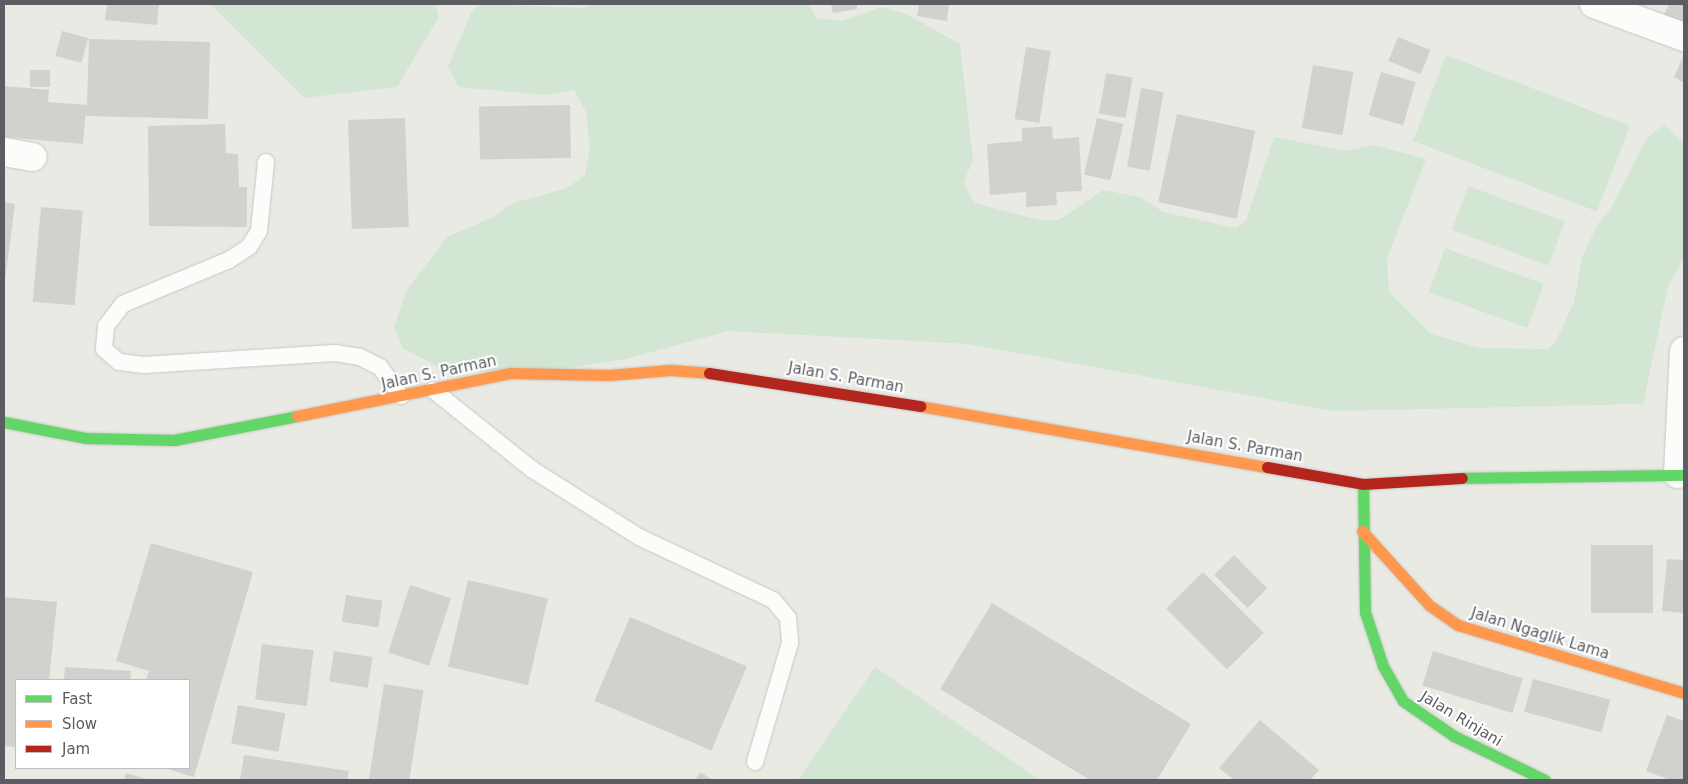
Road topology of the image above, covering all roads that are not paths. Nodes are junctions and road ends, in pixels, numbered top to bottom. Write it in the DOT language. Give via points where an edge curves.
graph roads {
  1 [pos="1594,4"];
  2 [pos="1684,37"];
  3 [pos="4,152"];
  4 [pos="33,157"];
  5 [pos="266,162"];
  6 [pos="1684,351"];
  7 [pos="433,390"];
  8 [pos="402,396"];
  9 [pos="4,422"];
  10 [pos="1681,474"];
  11 [pos="1363,484"];
  12 [pos="1362,531"];
  13 [pos="1684,693"];
  14 [pos="755,762"];
  15 [pos="1545,780"];
  1 -- 2 [label="street"];
  3 -- 4 [label="street"];
  5 -- 8 [label="lane" via="259,231 249,247 229,260 123,304 106,326 104,349 119,362 144,365 335,353 360,357 380,367"];
  6 -- 10 [label="street"];
  7 -- 8 [label="main road, Jalan S. Parman"];
  7 -- 11 [label="main road, Jalan S. Parman" via="510,373 609,375 670,370 750,377"];
  7 -- 14 [label="lane" via="533,470 639,537 773,600 788,618 790,643"];
  8 -- 9 [label="main road, Jalan S. Parman" via="174,440 86,438"];
  10 -- 11 [label="main road, Jalan S. Parman" via="1492,476"];
  11 -- 12 [label="main road, Jalan Rinjani"];
  12 -- 13 [label="main road, Jalan Ngaglik Lama" via="1429,605 1458,625"];
  12 -- 15 [label="main road, Jalan Rinjani" via="1365,612 1382,666 1403,701 1454,736"];
}
